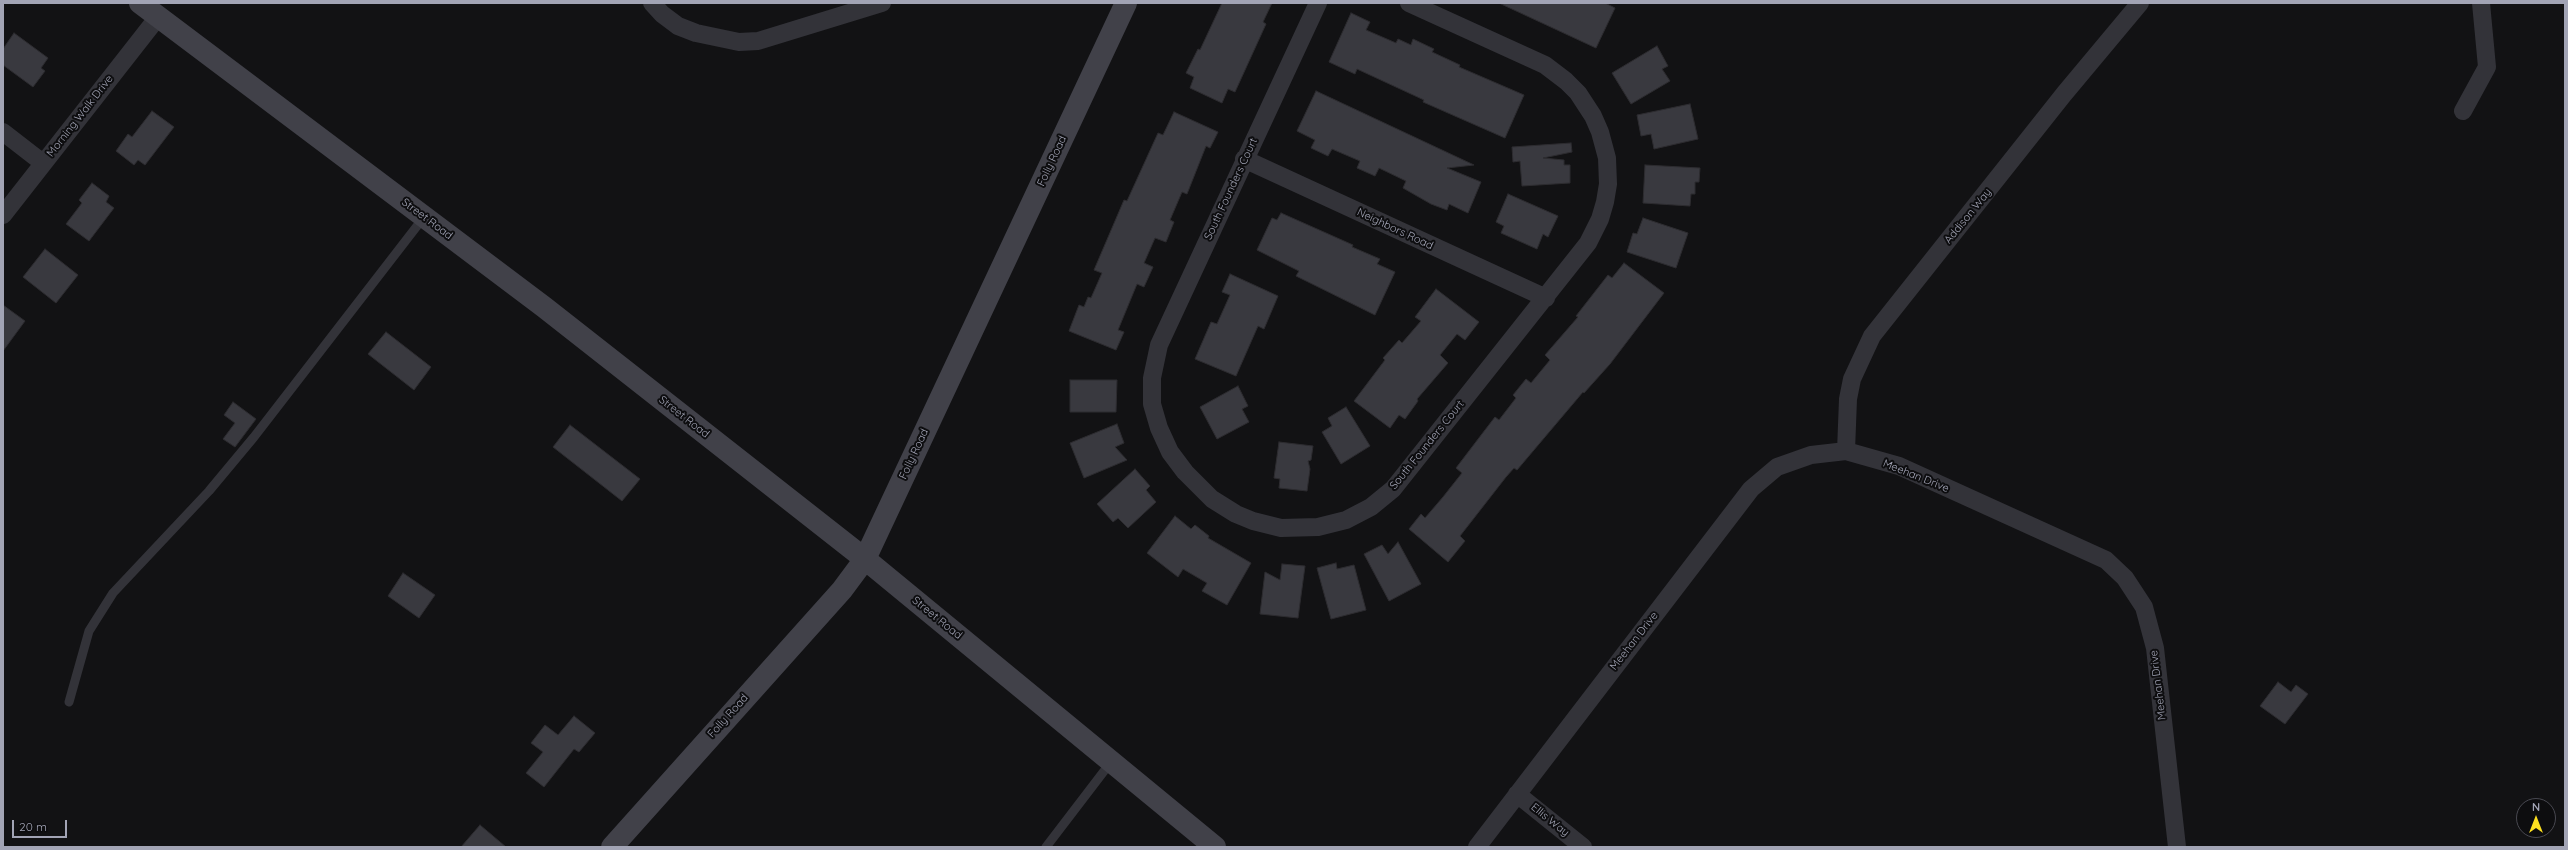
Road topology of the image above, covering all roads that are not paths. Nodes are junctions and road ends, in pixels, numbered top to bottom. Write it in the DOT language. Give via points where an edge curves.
graph roads {
  1 [pos="140,3"];
  2 [pos="652,3"];
  3 [pos="882,3"];
  4 [pos="1126,3"];
  5 [pos="1318,3"];
  6 [pos="1408,3"];
  7 [pos="2140,3"];
  8 [pos="2481,3"];
  9 [pos="158,17"];
  10 [pos="2463,111"];
  11 [pos="3,132"];
  12 [pos="1244,159"];
  13 [pos="44,163"];
  14 [pos="3,215"];
  15 [pos="424,217"];
  16 [pos="1546,298"];
  17 [pos="1846,451"];
  18 [pos="865,559"];
  19 [pos="69,702"];
  20 [pos="1111,762"];
  21 [pos="1517,794"];
  22 [pos="612,847"];
  23 [pos="1046,847"];
  24 [pos="1215,847"];
  25 [pos="1477,847"];
  26 [pos="1583,847"];
  27 [pos="2177,847"];
  1 -- 9 [label="main road, Street Road"];
  2 -- 3 [label="street" via="678,26 696,33 739,42 758,41"];
  4 -- 18 [label="main road, Folly Road"];
  5 -- 12 [label="street, South Founders Court"];
  6 -- 16 [label="street, South Founders Court" via="1545,65 1574,89 1593,116 1607,158 1608,184 1605,202 1588,243"];
  7 -- 17 [label="street, Addison Way" via="2064,94 1872,336 1852,379 1848,399"];
  8 -- 10 [label="street" via="2487,67"];
  9 -- 13 [label="street, Morning Walk Drive"];
  9 -- 15 [label="main road, Street Road"];
  11 -- 13 [label="street"];
  12 -- 16 [label="street, Neighbors Road"];
  12 -- 16 [label="street, South Founders Court" via="1159,345 1152,378 1158,428 1170,452 1185,472 1212,499 1236,514 1281,528 1299,529 1346,520 1371,507 1393,489"];
  13 -- 14 [label="street, Morning Walk Drive"];
  15 -- 18 [label="main road, Street Road" via="544,307"];
  15 -- 19 [label="lane" via="254,437 209,491 112,593 88,631"];
  17 -- 21 [label="street, Meehan Drive" via="1811,455 1777,467 1751,489"];
  17 -- 27 [label="street, Meehan Drive" via="1899,466 2106,560 2125,578 2144,607 2153,642"];
  18 -- 20 [label="main road, Street Road"];
  18 -- 22 [label="main road, Folly Road" via="842,590"];
  20 -- 23 [label="lane"];
  20 -- 24 [label="main road, Street Road"];
  21 -- 25 [label="street, Meehan Drive"];
  21 -- 26 [label="street, Ellis Way"];
}
